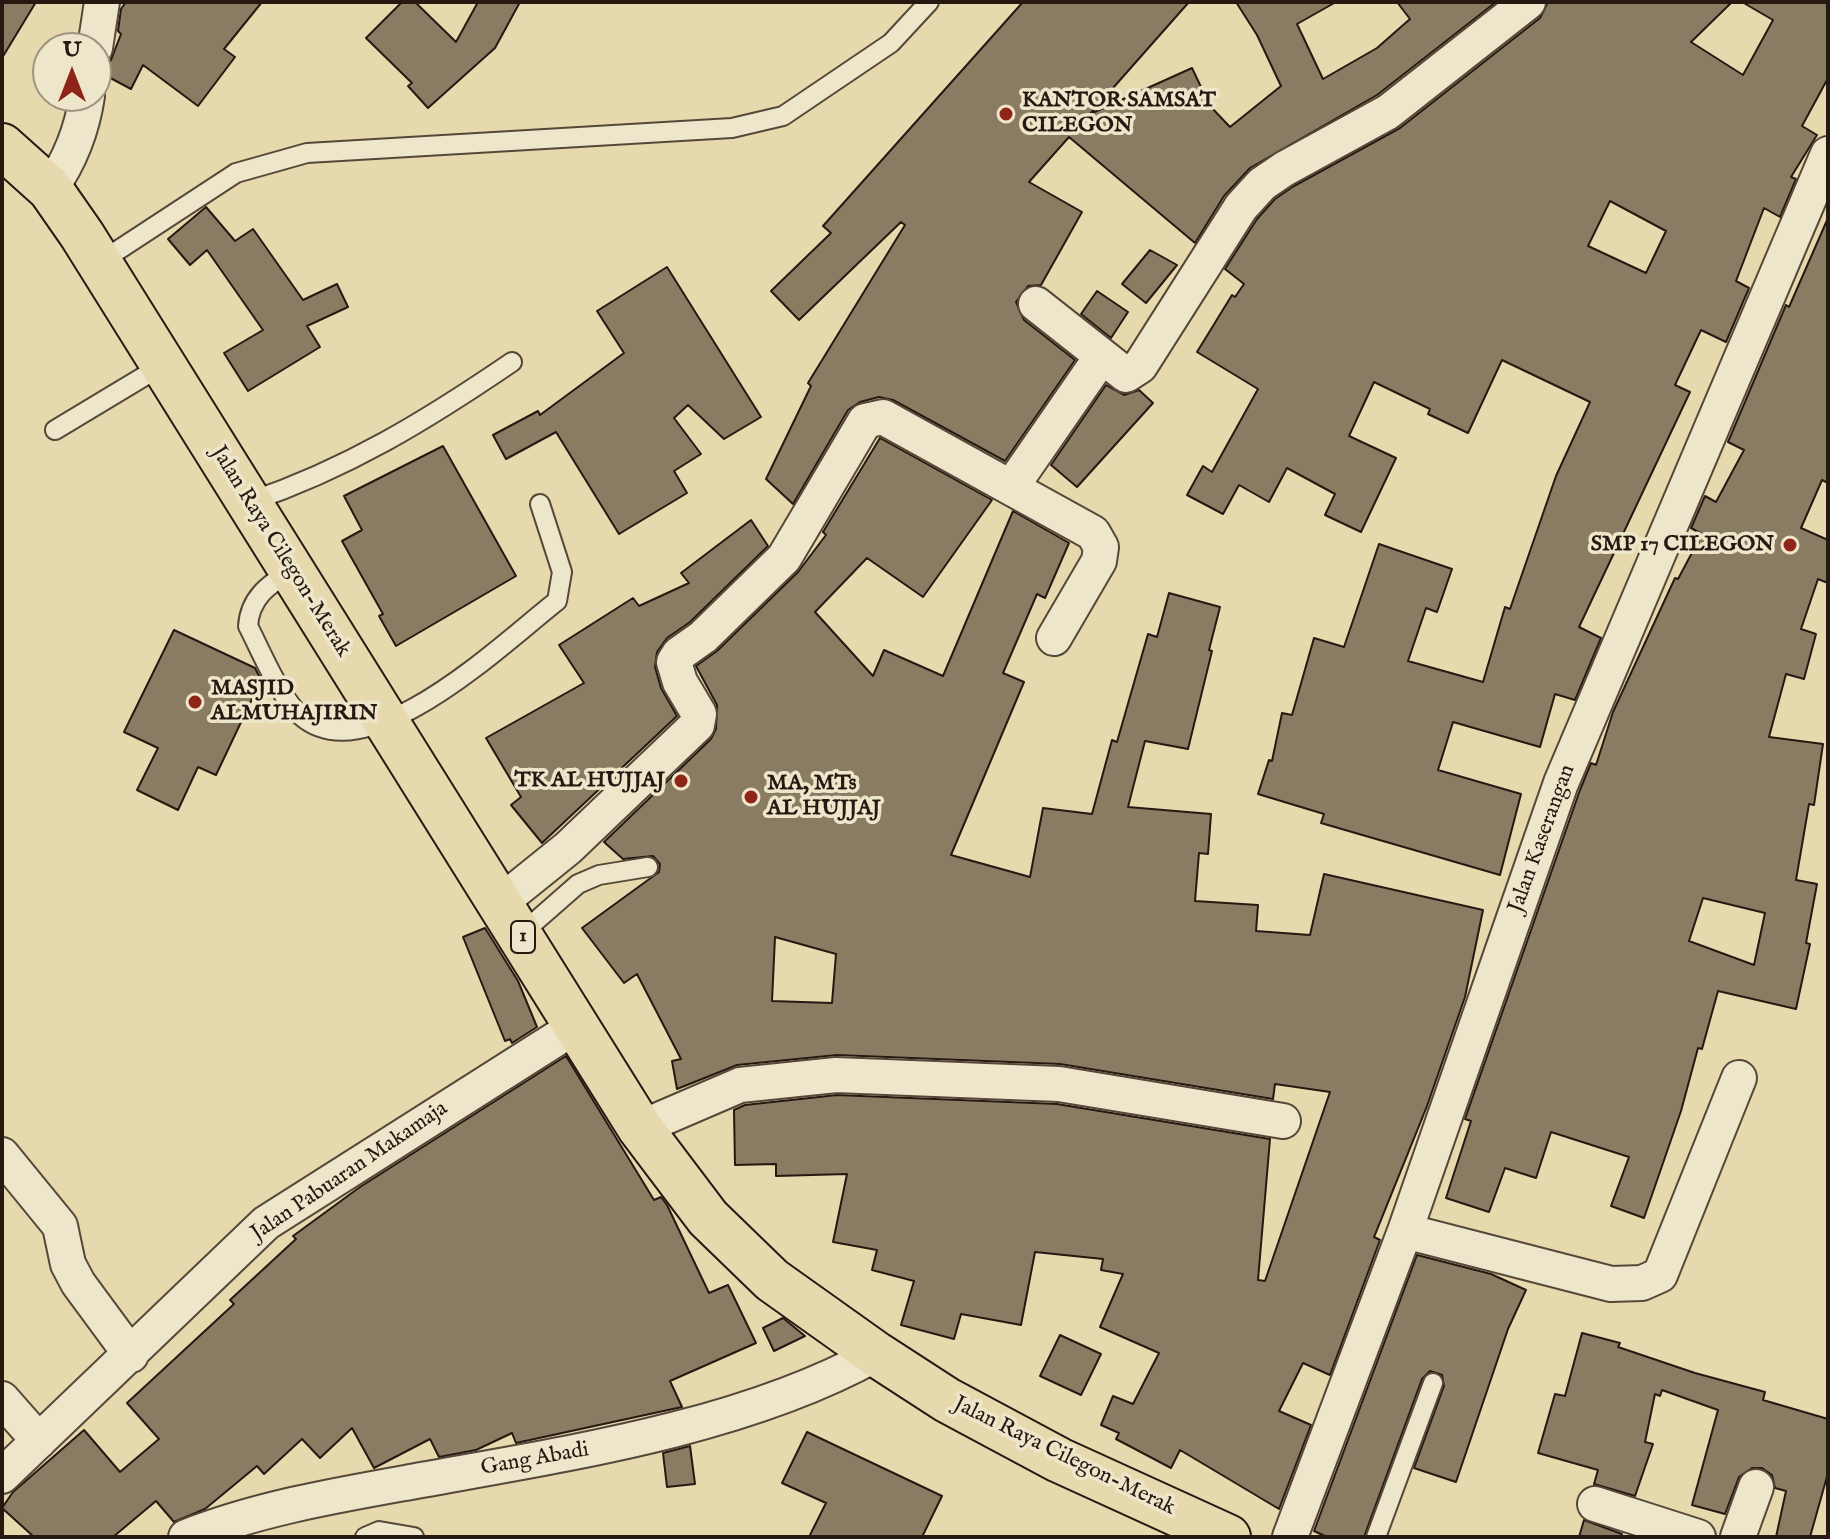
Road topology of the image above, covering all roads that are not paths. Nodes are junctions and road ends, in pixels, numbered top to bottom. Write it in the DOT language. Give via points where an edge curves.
graph roads {
  1 [pos="102,2"];
  2 [pos="929,2"];
  3 [pos="1528,2"];
  4 [pos="97,32"];
  5 [pos="85,112"];
  6 [pos="2,146"];
  7 [pos="1828,154"];
  8 [pos="50,189"];
  9 [pos="100,262"];
  10 [pos="1036,304"];
  11 [pos="1102,356"];
  12 [pos="512,362"];
  13 [pos="163,365"];
  14 [pos="55,430"];
  15 [pos="1012,486"];
  16 [pos="249,502"];
  17 [pos="540,504"];
  18 [pos="291,569"];
  19 [pos="1054,638"];
  20 [pos="385,722"];
  21 [pos="648,867"];
  22 [pos="511,918"];
  23 [pos="578,1025"];
  24 [pos="1739,1078"];
  25 [pos="1283,1121"];
  26 [pos="640,1128"];
  27 [pos="2,1155"];
  28 [pos="1405,1231"];
  29 [pos="876,1354"];
  30 [pos="131,1355"];
  31 [pos="1433,1383"];
  32 [pos="2,1399"];
  33 [pos="39,1441"];
  34 [pos="2,1476"];
  35 [pos="1756,1487"];
  36 [pos="1595,1504"];
  37 [pos="1204,1532"];
  38 [pos="186,1537"];
  39 [pos="365,1537"];
  40 [pos="414,1537"];
  41 [pos="1290,1537"];
  42 [pos="1376,1537"];
  43 [pos="1698,1537"];
  44 [pos="1738,1537"];
  1 -- 4 [label="street"];
  2 -- 9 [label="lane" via="891,43 783,116 732,128 307,153 236,173"];
  3 -- 11 [label="street" via="1388,112 1262,184 1241,207 1135,371 1126,375"];
  5 -- 8 [label="street" via="64,170"];
  6 -- 8 [label="highway, Jalan Raya Cilegon-Merak / 1"];
  7 -- 28 [label="street, Jalan Kaserangan" via="1561,783"];
  8 -- 9 [label="highway, Jalan Raya Cilegon-Merak / 1"];
  9 -- 13 [label="highway, Jalan Raya Cilegon-Merak / 1"];
  10 -- 11 [label="street"];
  11 -- 15 [label="street"];
  12 -- 16 [label="lane" via="421,424 296,486"];
  13 -- 14 [label="lane"];
  13 -- 16 [label="highway, Jalan Raya Cilegon-Merak / 1"];
  15 -- 19 [label="street" via="1093,533 1101,547 1099,561"];
  15 -- 22 [label="street" via="883,417 865,421 784,558 674,662 699,714 697,725 568,848"];
  16 -- 18 [label="highway, Jalan Raya Cilegon-Merak / 1"];
  17 -- 20 [label="lane" via="562,572 557,601 421,706"];
  18 -- 20 [label="highway, Jalan Raya Cilegon-Merak / 1"];
  18 -- 20 [label="lane" via="262,590 249,610 248,626 274,675 300,715 328,732"];
  20 -- 22 [label="highway, Jalan Raya Cilegon-Merak / 1"];
  21 -- 22 [label="lane" via="599,875"];
  22 -- 23 [label="highway, Jalan Raya Cilegon-Merak / 1"];
  23 -- 26 [label="highway, Jalan Raya Cilegon-Merak / 1"];
  23 -- 30 [label="street, Jalan Pabuaran Makamaja" via="266,1223"];
  24 -- 28 [label="street" via="1660,1275 1642,1283 1611,1284"];
  25 -- 26 [label="street" via="1059,1084 836,1075 740,1085"];
  26 -- 29 [label="highway, Jalan Raya Cilegon-Merak / 1" via="708,1218 772,1280"];
  27 -- 30 [label="street" via="60,1226 78,1283"];
  28 -- 41 [label="street, Jalan Kaserangan"];
  29 -- 37 [label="highway, Jalan Raya Cilegon-Merak / 1" via="947,1400"];
  29 -- 38 [label="street, Gang Abadi" via="826,1380 613,1446 348,1493 237,1517"];
  30 -- 33 [label="street, Jalan Pabuaran Makamaja"];
  31 -- 42 [label="lane"];
  32 -- 33 [label="street"];
  33 -- 34 [label="street, Jalan Pabuaran Makamaja"];
  35 -- 44 [label="street"];
  36 -- 43 [label="street"];
  39 -- 40 [label="lane" via="379,1531"];
}
